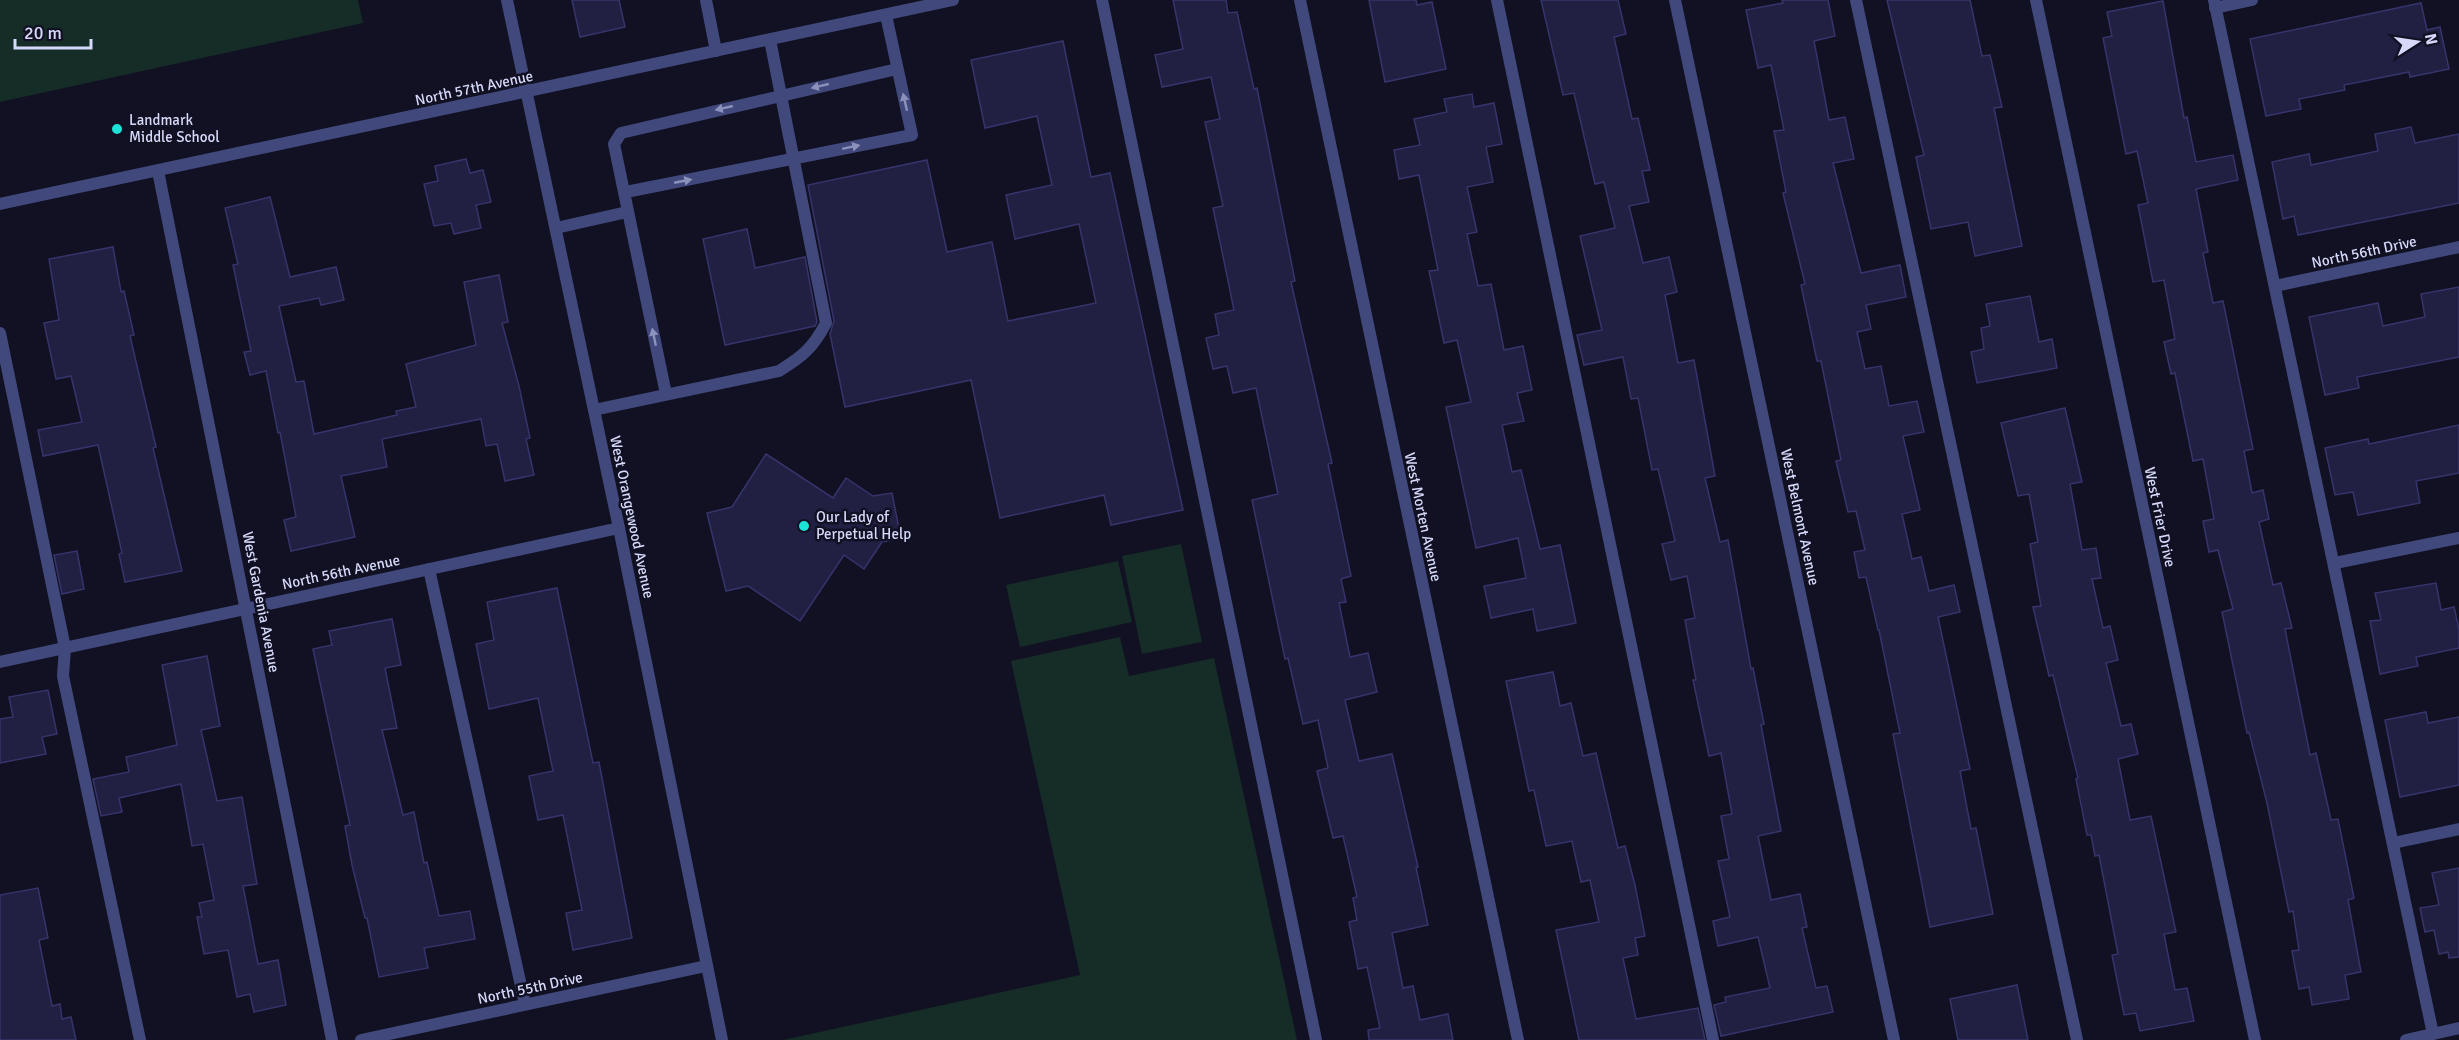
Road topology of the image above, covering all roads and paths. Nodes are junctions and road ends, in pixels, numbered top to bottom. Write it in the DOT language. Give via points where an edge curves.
graph roads {
  1 [pos="507,0"];
  2 [pos="706,0"];
  3 [pos="953,0"];
  4 [pos="1102,0"];
  5 [pos="1300,0"];
  6 [pos="1497,0"];
  7 [pos="1675,0"];
  8 [pos="1856,0"];
  9 [pos="2036,0"];
  10 [pos="2252,0"];
  11 [pos="2214,4"];
  12 [pos="906,5"];
  13 [pos="886,15"];
  14 [pos="770,40"];
  15 [pos="716,51"];
  16 [pos="897,69"];
  17 [pos="527,92"];
  18 [pos="782,95"];
  19 [pos="794,159"];
  20 [pos="158,171"];
  21 [pos="626,192"];
  22 [pos="0,204"];
  23 [pos="627,212"];
  24 [pos="556,228"];
  25 [pos="2459,247"];
  26 [pos="2275,286"];
  27 [pos="0,333"];
  28 [pos="666,394"];
  29 [pos="594,410"];
  30 [pos="619,528"];
  31 [pos="2459,538"];
  32 [pos="2335,564"];
  33 [pos="429,569"];
  34 [pos="247,608"];
  35 [pos="65,648"];
  36 [pos="0,662"];
  37 [pos="2459,829"];
  38 [pos="2393,843"];
  39 [pos="706,966"];
  40 [pos="525,1004"];
  41 [pos="2459,1028"];
  42 [pos="2433,1034"];
  43 [pos="140,1040"];
  44 [pos="332,1040"];
  45 [pos="361,1040"];
  46 [pos="722,1040"];
  47 [pos="1316,1040"];
  48 [pos="1518,1040"];
  49 [pos="1713,1040"];
  50 [pos="1894,1040"];
  51 [pos="2077,1040"];
  52 [pos="2255,1040"];
  53 [pos="2406,1040"];
  1 -- 17 [label="street, West Orangewood Avenue"];
  2 -- 15 [label="street"];
  3 -- 12 [label="street, North 57th Avenue"];
  4 -- 47 [label="street"];
  5 -- 48 [label="street, West Morten Avenue"];
  6 -- 49 [label="street"];
  7 -- 50 [label="street, West Belmont Avenue"];
  8 -- 51 [label="street"];
  9 -- 52 [label="street, West Frier Drive"];
  10 -- 11 [label="street"];
  11 -- 26 [label="street"];
  12 -- 13 [label="street, North 57th Avenue"];
  13 -- 14 [label="street, North 57th Avenue"];
  13 -- 16 [label="street"];
  14 -- 15 [label="street, North 57th Avenue"];
  14 -- 18 [label="street"];
  15 -- 17 [label="street, North 57th Avenue"];
  16 -- 18 [label="street, one-way"];
  19 -- 16 [label="street, one-way" via="912,135"];
  17 -- 20 [label="street, North 57th Avenue"];
  17 -- 24 [label="street, West Orangewood Avenue"];
  18 -- 19 [label="street"];
  18 -- 21 [label="street, one-way" via="621,132 614,144"];
  21 -- 19 [label="street, one-way"];
  19 -- 28 [label="street" via="826,322 816,342 779,371"];
  20 -- 22 [label="street, North 57th Avenue"];
  20 -- 34 [label="street, West Gardenia Avenue"];
  21 -- 23 [label="street"];
  23 -- 24 [label="street"];
  28 -- 23 [label="street, one-way"];
  24 -- 29 [label="street, West Orangewood Avenue"];
  25 -- 26 [label="street, North 56th Drive"];
  26 -- 32 [label="street"];
  27 -- 35 [label="street"];
  28 -- 29 [label="street"];
  29 -- 30 [label="street, West Orangewood Avenue"];
  30 -- 33 [label="street, North 56th Avenue"];
  30 -- 39 [label="street, West Orangewood Avenue"];
  31 -- 32 [label="street"];
  32 -- 38 [label="street"];
  33 -- 34 [label="street, North 56th Avenue"];
  33 -- 40 [label="street"];
  34 -- 35 [label="street, North 56th Avenue"];
  34 -- 44 [label="street, West Gardenia Avenue"];
  35 -- 36 [label="street, North 56th Avenue"];
  35 -- 43 [label="street" via="63,676"];
  37 -- 38 [label="street"];
  38 -- 42 [label="street"];
  39 -- 40 [label="street, North 55th Drive"];
  39 -- 46 [label="street, West Orangewood Avenue"];
  40 -- 45 [label="street, North 55th Drive"];
  41 -- 42 [label="street"];
  42 -- 53 [label="street"];
}
